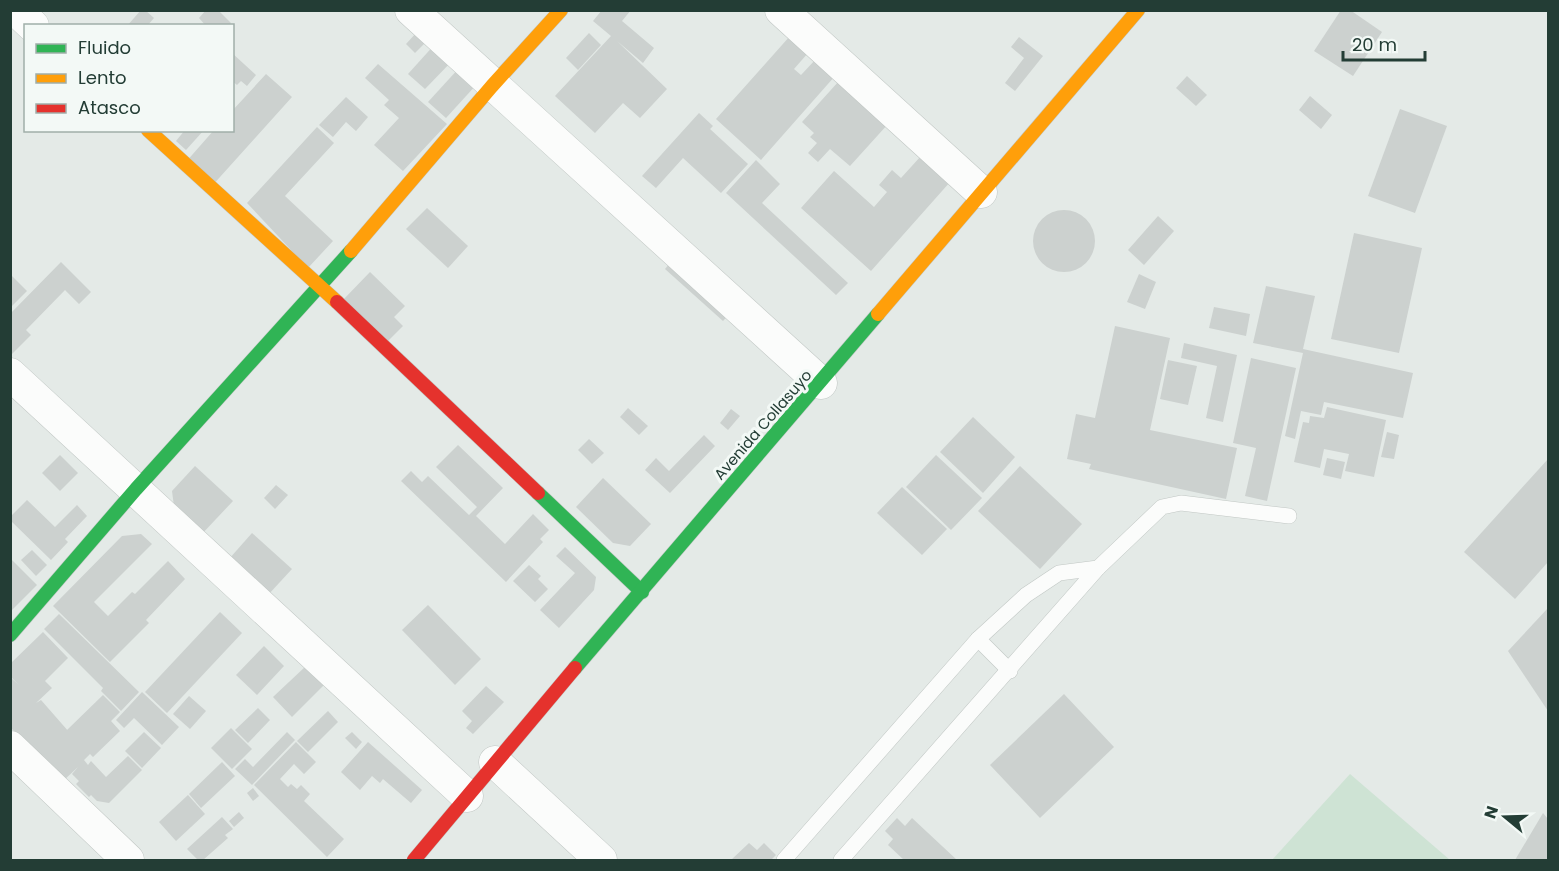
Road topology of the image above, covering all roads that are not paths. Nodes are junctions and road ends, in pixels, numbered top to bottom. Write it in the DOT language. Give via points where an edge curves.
graph roads {
  1 [pos="16,10"];
  2 [pos="411,10"];
  3 [pos="561,10"];
  4 [pos="782,10"];
  5 [pos="1138,10"];
  6 [pos="31,24"];
  7 [pos="492,86"];
  8 [pos="150,132"];
  9 [pos="981,192"];
  10 [pos="321,287"];
  11 [pos="10,374"];
  12 [pos="821,383"];
  13 [pos="136,489"];
  14 [pos="1289,516"];
  15 [pos="1098,568"];
  16 [pos="642,592"];
  17 [pos="10,635"];
  18 [pos="978,639"];
  19 [pos="1010,671"];
  20 [pos="10,747"];
  21 [pos="495,762"];
  22 [pos="467,796"];
  23 [pos="128,861"];
  24 [pos="414,861"];
  25 [pos="601,861"];
  26 [pos="784,861"];
  27 [pos="841,861"];
  1 -- 6 [label="street"];
  2 -- 7 [label="street"];
  3 -- 7 [label="street"];
  4 -- 9 [label="street"];
  5 -- 9 [label="street, Avenida Collasuyo"];
  7 -- 10 [label="street"];
  7 -- 12 [label="street"];
  8 -- 10 [label="street"];
  9 -- 12 [label="street, Avenida Collasuyo"];
  10 -- 13 [label="street"];
  10 -- 16 [label="street"];
  11 -- 13 [label="street"];
  12 -- 16 [label="street, Avenida Collasuyo"];
  13 -- 17 [label="street"];
  13 -- 22 [label="street"];
  14 -- 15 [label="lane" via="1181,503 1162,507"];
  15 -- 18 [label="lane" via="1059,573 1026,596"];
  15 -- 19 [label="lane"];
  16 -- 21 [label="street, Avenida Collasuyo"];
  18 -- 19 [label="lane"];
  18 -- 26 [label="lane"];
  19 -- 27 [label="lane"];
  20 -- 23 [label="street"];
  21 -- 22 [label="street, Avenida Collasuyo"];
  21 -- 25 [label="street"];
  22 -- 24 [label="street, Avenida Collasuyo"];
}
